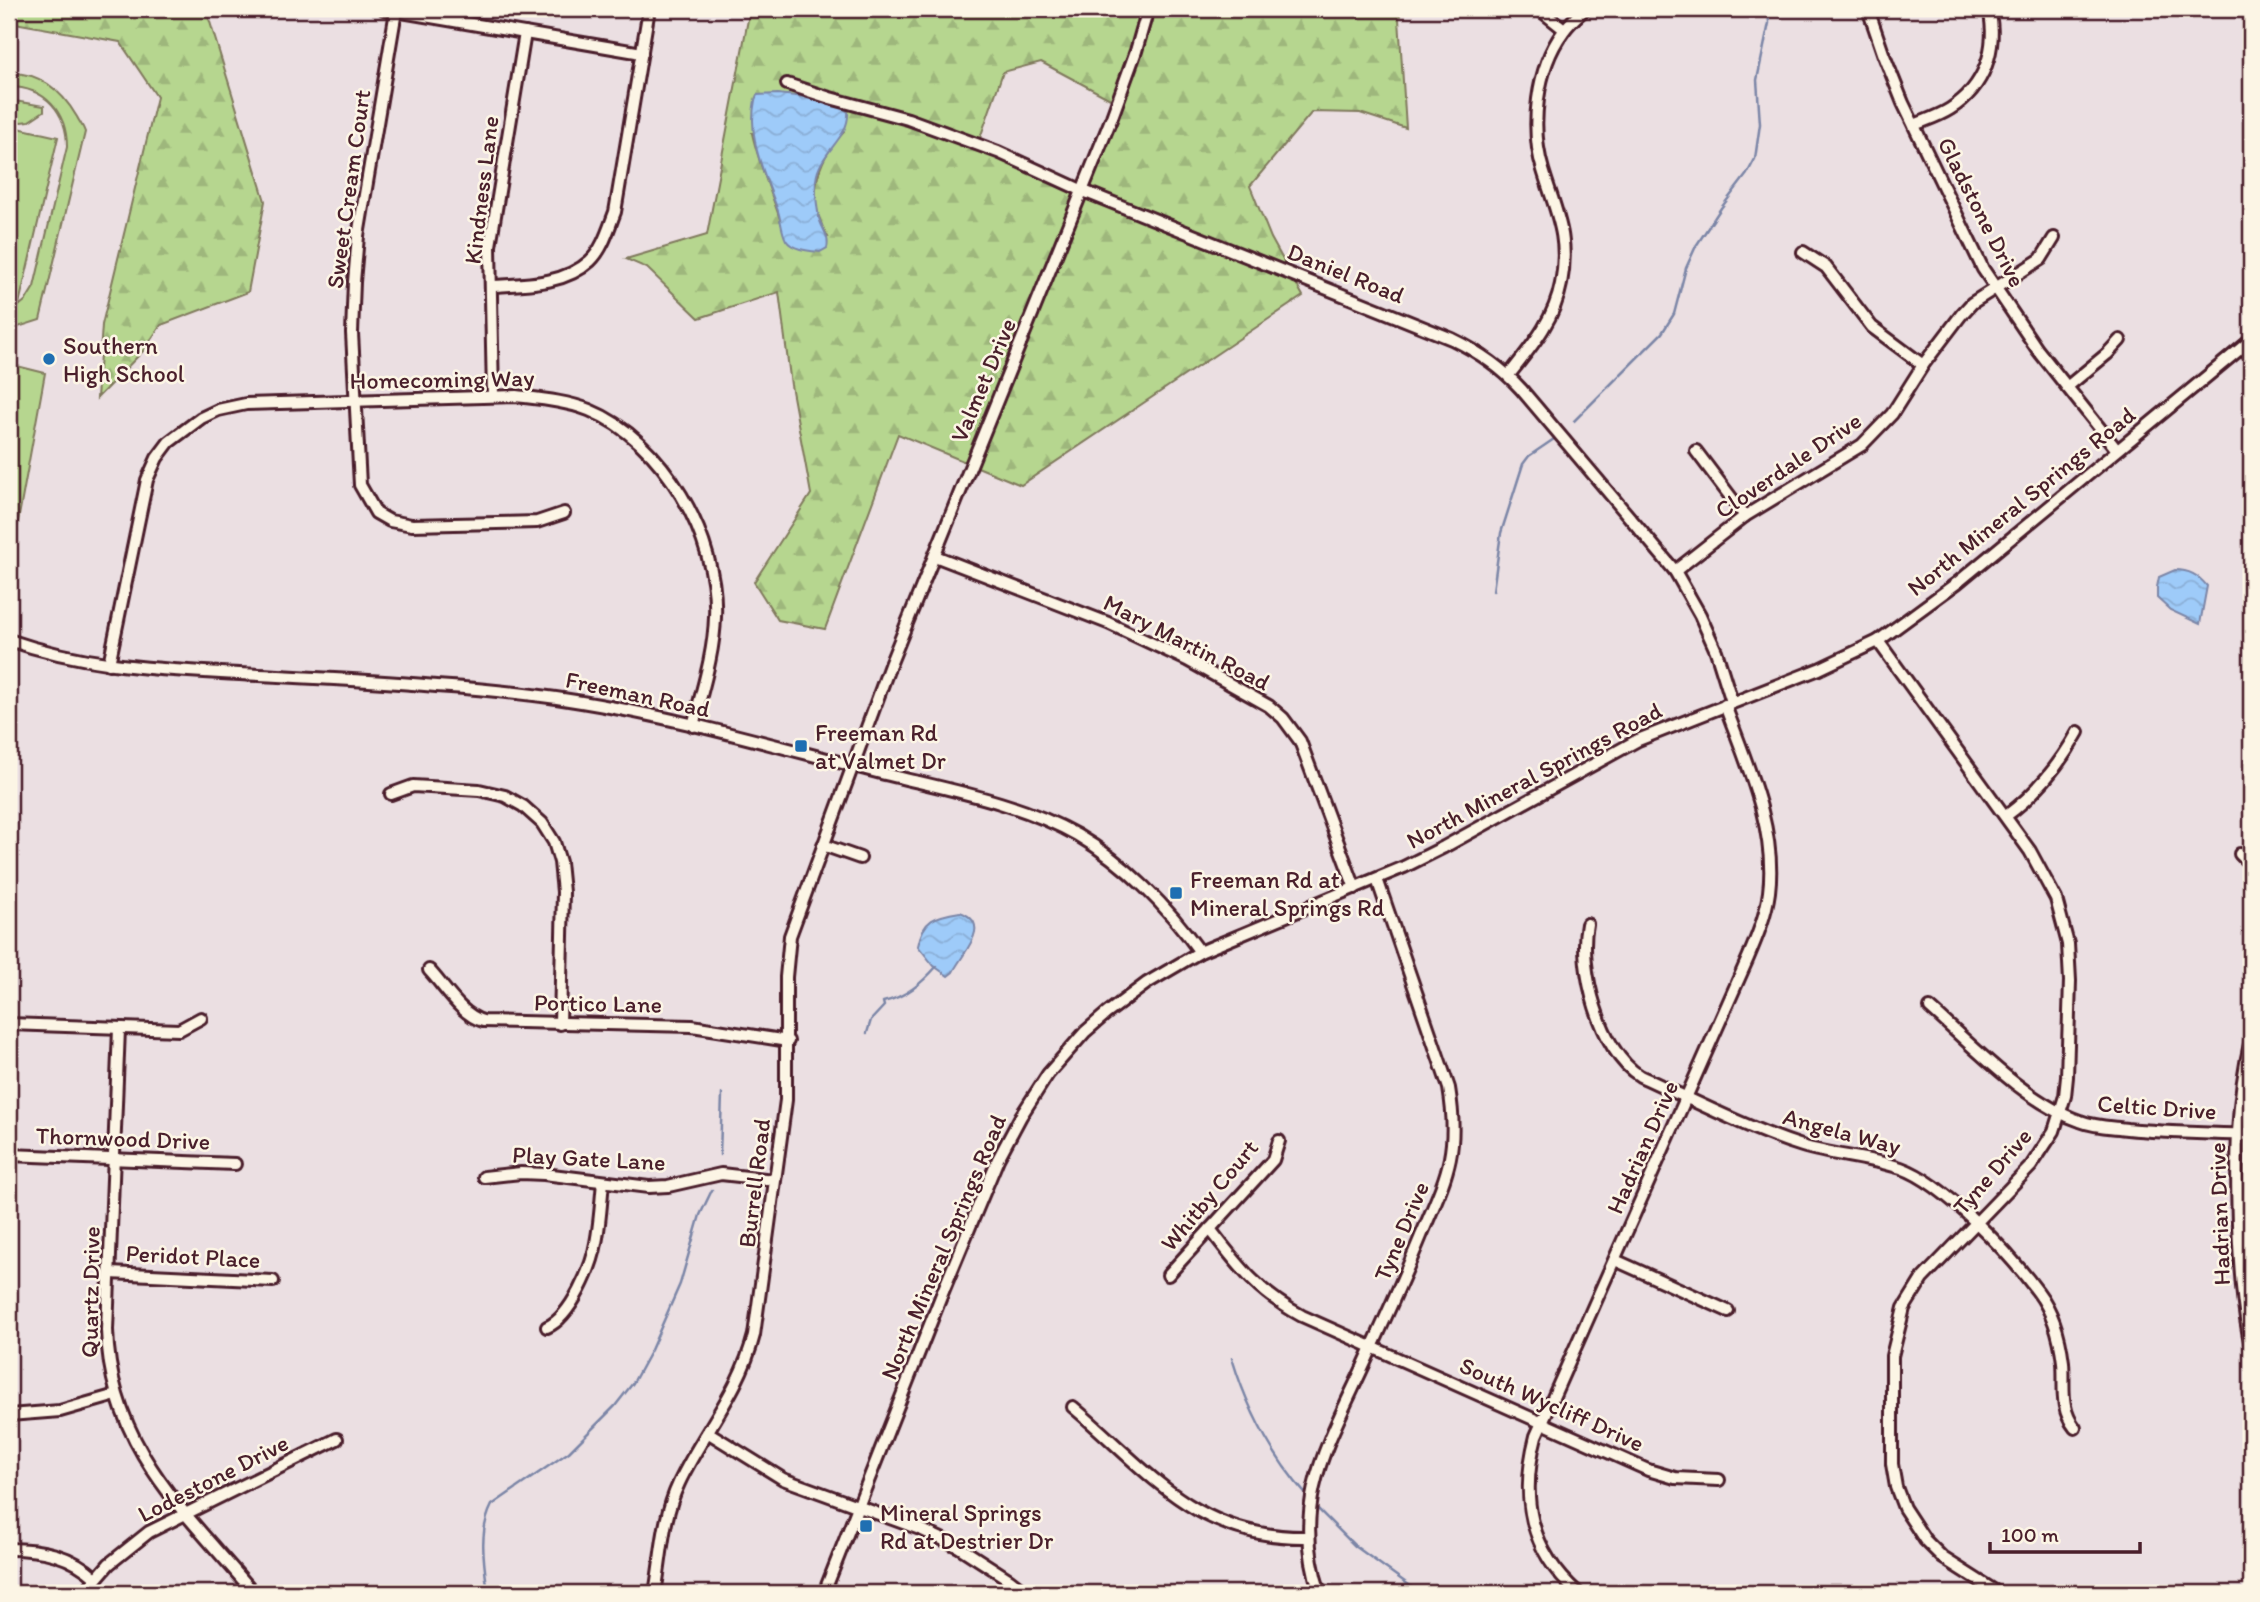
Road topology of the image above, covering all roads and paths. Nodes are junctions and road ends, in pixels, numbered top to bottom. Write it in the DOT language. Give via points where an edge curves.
graph roads {
  1 [pos="384,9"];
  2 [pos="649,9"];
  3 [pos="1148,9"];
  4 [pos="1539,9"];
  5 [pos="1585,9"];
  6 [pos="1868,9"];
  7 [pos="1989,9"];
  8 [pos="397,11"];
  9 [pos="1564,29"];
  10 [pos="525,33"];
  11 [pos="642,53"];
  12 [pos="787,83"];
  13 [pos="1914,125"];
  14 [pos="1081,190"];
  15 [pos="2054,238"];
  16 [pos="1803,252"];
  17 [pos="491,286"];
  18 [pos="1995,288"];
  19 [pos="2119,340"];
  20 [pos="2250,342"];
  21 [pos="1923,365"];
  22 [pos="1509,375"];
  23 [pos="2067,387"];
  24 [pos="494,396"];
  25 [pos="356,401"];
  26 [pos="2117,450"];
  27 [pos="1696,451"];
  28 [pos="564,513"];
  29 [pos="1745,516"];
  30 [pos="934,556"];
  31 [pos="1675,571"];
  32 [pos="9,640"];
  33 [pos="1878,640"];
  34 [pos="108,664"];
  35 [pos="1728,703"];
  36 [pos="693,726"];
  37 [pos="2078,732"];
  38 [pos="853,766"];
  39 [pos="391,794"];
  40 [pos="2006,816"];
  41 [pos="823,845"];
  42 [pos="2240,854"];
  43 [pos="860,858"];
  44 [pos="2251,865"];
  45 [pos="1377,879"];
  46 [pos="1355,888"];
  47 [pos="1587,924"];
  48 [pos="1200,952"];
  49 [pos="429,970"];
  50 [pos="1930,1008"];
  51 [pos="201,1018"];
  52 [pos="9,1024"];
  53 [pos="560,1024"];
  54 [pos="119,1029"];
  55 [pos="2251,1039"];
  56 [pos="788,1041"];
  57 [pos="1687,1097"];
  58 [pos="2060,1113"];
  59 [pos="2236,1134"];
  60 [pos="2251,1135"];
  61 [pos="1279,1140"];
  62 [pos="9,1155"];
  63 [pos="115,1159"];
  64 [pos="235,1164"];
  65 [pos="484,1177"];
  66 [pos="774,1180"];
  67 [pos="603,1182"];
  68 [pos="1975,1223"];
  69 [pos="1210,1229"];
  70 [pos="1615,1260"];
  71 [pos="110,1273"];
  72 [pos="1168,1275"];
  73 [pos="273,1281"];
  74 [pos="1728,1311"];
  75 [pos="547,1327"];
  76 [pos="2251,1346"];
  77 [pos="1372,1347"];
  78 [pos="116,1395"];
  79 [pos="1073,1407"];
  80 [pos="9,1415"];
  81 [pos="1541,1422"];
  82 [pos="2075,1428"];
  83 [pos="709,1433"];
  84 [pos="337,1439"];
  85 [pos="1719,1480"];
  86 [pos="858,1508"];
  87 [pos="187,1513"];
  88 [pos="1307,1537"];
  89 [pos="9,1549"];
  90 [pos="96,1578"];
  91 [pos="85,1593"];
  92 [pos="254,1593"];
  93 [pos="655,1593"];
  94 [pos="824,1593"];
  95 [pos="1027,1593"];
  96 [pos="1320,1593"];
  97 [pos="1578,1593"];
  98 [pos="1998,1593"];
  1 -- 8 [label="street"];
  2 -- 11 [label="street"];
  3 -- 14 [label="street, Valmet Drive" via="1128,74"];
  4 -- 9 [label="street"];
  5 -- 9 [label="street"];
  6 -- 13 [label="street, Gladstone Drive"];
  7 -- 13 [label="street" via="1992,48 1978,83 1948,110"];
  8 -- 10 [label="street"];
  8 -- 25 [label="street, Sweet Cream Court" via="357,247 352,333"];
  9 -- 22 [label="street" via="1543,78 1535,127 1542,168 1562,225 1561,285 1540,337"];
  10 -- 11 [label="street"];
  10 -- 17 [label="street, Kindness Lane" via="490,246"];
  11 -- 17 [label="street" via="615,212 591,260 566,276"];
  12 -- 14 [label="street, Daniel Road" via="919,123"];
  13 -- 18 [label="street, Gladstone Drive"];
  14 -- 22 [label="street, Daniel Road" via="1452,339"];
  14 -- 30 [label="street, Valmet Drive"];
  15 -- 18 [label="street, Cloverdale Drive" via="2041,259"];
  16 -- 21 [label="street" via="1826,267 1872,327"];
  17 -- 24 [label="street, Kindness Lane"];
  18 -- 21 [label="street, Cloverdale Drive" via="1972,303"];
  18 -- 23 [label="street, Gladstone Drive"];
  19 -- 23 [label="street"];
  20 -- 26 [label="street, North Mineral Springs Road"];
  21 -- 29 [label="street, Cloverdale Drive" via="1892,414 1862,445"];
  22 -- 31 [label="street, Daniel Road"];
  23 -- 26 [label="street, Gladstone Drive"];
  24 -- 25 [label="street, Homecoming Way"];
  24 -- 36 [label="street, Homecoming Way" via="557,400 590,411 624,430 684,498 701,534 715,594 712,653"];
  25 -- 28 [label="street, Sweet Cream Court" via="360,485 376,513 390,521 437,526 537,522"];
  25 -- 34 [label="street, Homecoming Way" via="246,404 218,410 169,442 146,480"];
  26 -- 33 [label="street, North Mineral Springs Road" via="1957,583"];
  27 -- 29 [label="street"];
  29 -- 31 [label="street, Cloverdale Drive"];
  30 -- 38 [label="street, Valmet Drive"];
  30 -- 46 [label="street, Mary Martin Road" via="1119,628 1269,706 1300,741"];
  31 -- 35 [label="street, Daniel Road" via="1710,639"];
  32 -- 34 [label="street, Freeman Road"];
  33 -- 35 [label="street, North Mineral Springs Road" via="1819,669"];
  33 -- 40 [label="street, Tyne Drive"];
  34 -- 36 [label="street, Freeman Road" via="505,691"];
  35 -- 45 [label="street, North Mineral Springs Road" via="1629,745"];
  35 -- 57 [label="street, Hadrian Drive" via="1767,836 1769,892 1748,958"];
  36 -- 38 [label="street, Freeman Road"];
  37 -- 40 [label="street" via="2050,775"];
  38 -- 41 [label="street, Burrell Road"];
  38 -- 48 [label="street, Freeman Road" via="989,801 1076,835 1134,878"];
  39 -- 53 [label="street" via="413,786 478,790 505,796 542,823 554,842 563,892"];
  40 -- 58 [label="street, Tyne Drive" via="2050,887 2068,944 2067,1077"];
  41 -- 43 [label="street"];
  41 -- 56 [label="street, Burrell Road" via="790,936"];
  42 -- 44 [label="street"];
  45 -- 46 [label="street, North Mineral Springs Road"];
  45 -- 77 [label="street, Tyne Drive" via="1448,1088 1453,1133 1446,1178"];
  46 -- 48 [label="street, North Mineral Springs Road"];
  47 -- 57 [label="street, Angela Way" via="1584,951 1594,1002 1611,1046 1631,1071"];
  48 -- 86 [label="street, North Mineral Springs Road" via="1135,991 1092,1026 1027,1105 986,1185"];
  49 -- 53 [label="street, Portico Lane" via="473,1019"];
  50 -- 58 [label="street, Celtic Drive" via="2021,1088"];
  51 -- 54 [label="street" via="180,1030"];
  52 -- 54 [label="street"];
  53 -- 56 [label="street, Portico Lane" via="702,1027"];
  54 -- 63 [label="street, Quartz Drive"];
  55 -- 59 [label="street, Hadrian Drive"];
  56 -- 66 [label="street, Burrell Road" via="786,1100"];
  57 -- 68 [label="street, Angela Way" via="1802,1146 1911,1172"];
  57 -- 70 [label="street, Hadrian Drive"];
  58 -- 59 [label="street, Celtic Drive" via="2102,1127"];
  58 -- 68 [label="street, Tyne Drive" via="2038,1157"];
  59 -- 60 [label="street, Celtic Drive"];
  59 -- 76 [label="street, Hadrian Drive" via="2240,1270"];
  61 -- 69 [label="street, Whitby Court" via="1273,1160"];
  62 -- 63 [label="street, Thornwood Drive"];
  63 -- 64 [label="street, Thornwood Drive"];
  63 -- 71 [label="street, Quartz Drive"];
  65 -- 67 [label="street, Play Gate Lane" via="520,1173"];
  66 -- 67 [label="street, Play Gate Lane" via="721,1174 659,1186"];
  66 -- 83 [label="street, Burrell Road" via="750,1353"];
  67 -- 75 [label="street" via="597,1242 589,1266 565,1313"];
  68 -- 82 [label="street, Angela Way" via="2023,1273 2052,1316 2063,1362 2065,1411"];
  68 -- 98 [label="street, Tyne Drive" via="1922,1279 1904,1308 1892,1356 1892,1464 1904,1508 1924,1540 1955,1567"];
  69 -- 72 [label="street, Whitby Court"];
  69 -- 77 [label="street, South Wycliff Drive" via="1268,1296"];
  70 -- 74 [label="street"];
  70 -- 81 [label="street, Hadrian Drive"];
  71 -- 73 [label="street, Peridot Place"];
  71 -- 78 [label="street, Quartz Drive" via="107,1346"];
  77 -- 81 [label="street, South Wycliff Drive"];
  77 -- 88 [label="street, Tyne Drive" via="1319,1464"];
  78 -- 80 [label="street" via="60,1411"];
  78 -- 87 [label="street, Quartz Drive" via="144,1458"];
  79 -- 88 [label="street" via="1196,1511 1248,1532"];
  81 -- 85 [label="street, South Wycliff Drive" via="1662,1475"];
  81 -- 97 [label="street, Hadrian Drive" via="1528,1478 1533,1523 1553,1567"];
  83 -- 86 [label="street" via="783,1479"];
  83 -- 93 [label="street, Burrell Road" via="667,1511"];
  84 -- 87 [label="street, Lodestone Drive"];
  86 -- 94 [label="street, North Mineral Springs Road"];
  86 -- 95 [label="street" via="959,1547"];
  87 -- 90 [label="street, Lodestone Drive" via="133,1543"];
  87 -- 92 [label="street, Quartz Drive"];
  88 -- 96 [label="street, Tyne Drive"];
  89 -- 90 [label="street" via="48,1552 83,1566"];
  90 -- 91 [label="street, Lodestone Drive"];
}
